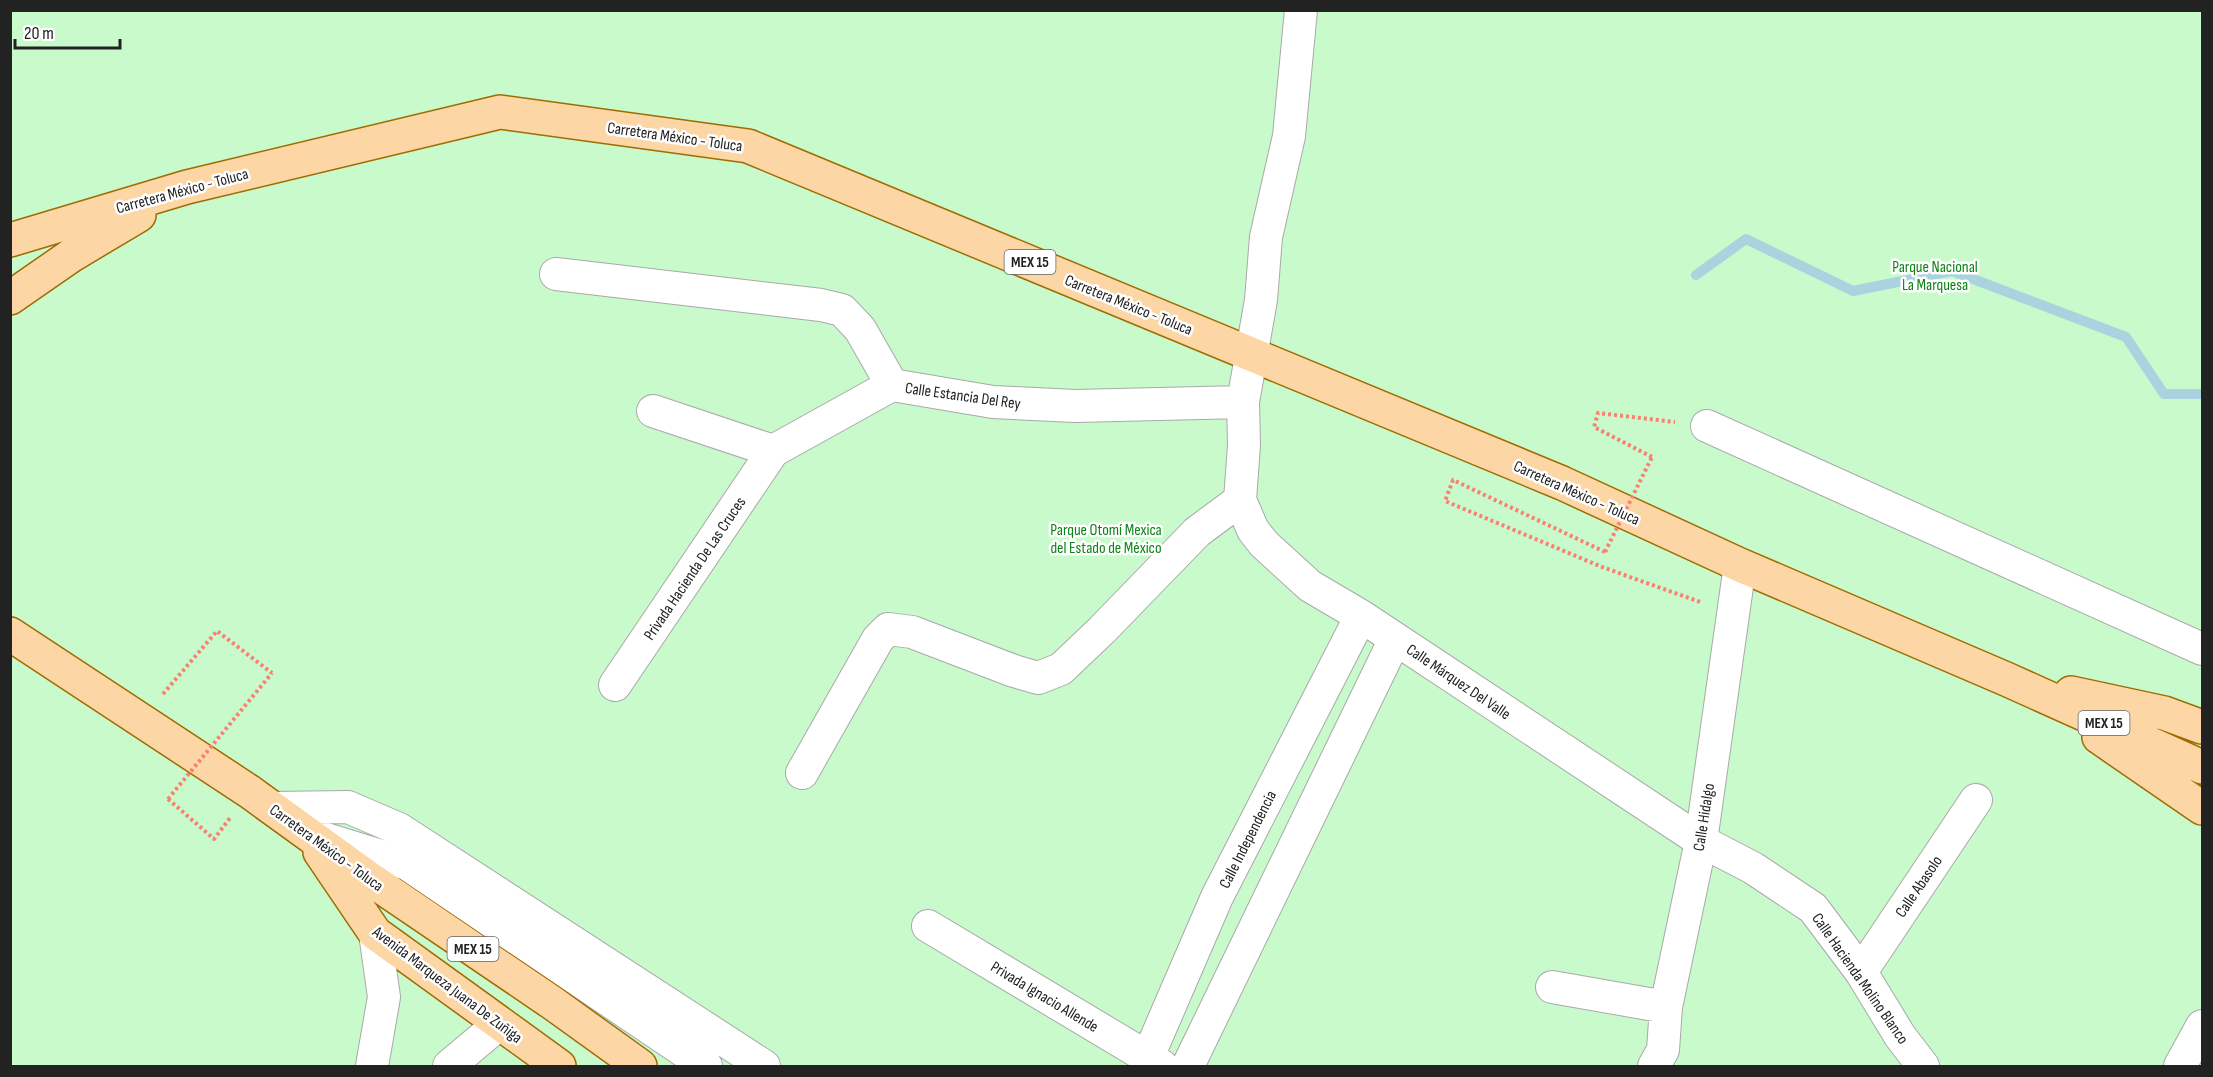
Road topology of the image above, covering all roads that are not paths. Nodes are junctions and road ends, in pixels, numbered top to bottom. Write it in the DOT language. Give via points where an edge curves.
graph roads {
  1 [pos="1302,10"];
  2 [pos="187,187"];
  3 [pos="10,240"];
  4 [pos="556,274"];
  5 [pos="10,298"];
  6 [pos="1252,354"];
  7 [pos="892,385"];
  8 [pos="1243,402"];
  9 [pos="653,411"];
  10 [pos="1707,426"];
  11 [pos="774,451"];
  12 [pos="1240,500"];
  13 [pos="1740,565"];
  14 [pos="1361,616"];
  15 [pos="10,634"];
  16 [pos="1395,639"];
  17 [pos="2202,649"];
  18 [pos="2006,679"];
  19 [pos="615,685"];
  20 [pos="2202,727"];
  21 [pos="2202,766"];
  22 [pos="802,773"];
  23 [pos="261,800"];
  24 [pos="1976,800"];
  25 [pos="2202,808"];
  26 [pos="307,833"];
  27 [pos="1701,841"];
  28 [pos="1217,897"];
  29 [pos="1261,912"];
  30 [pos="928,926"];
  31 [pos="375,933"];
  32 [pos="1861,972"];
  33 [pos="1552,987"];
  34 [pos="1665,1007"];
  35 [pos="499,1024"];
  36 [pos="2202,1026"];
  37 [pos="1151,1064"];
  38 [pos="372,1066"];
  39 [pos="449,1066"];
  40 [pos="559,1066"];
  41 [pos="640,1066"];
  42 [pos="706,1066"];
  43 [pos="764,1066"];
  44 [pos="1188,1066"];
  45 [pos="1654,1066"];
  46 [pos="1923,1066"];
  47 [pos="2180,1066"];
  1 -- 6 [label="street" via="1289,136 1266,237"];
  2 -- 3 [label="main road, Carretera México - Toluca / MEX 15"];
  2 -- 5 [label="main road" via="72,255"];
  2 -- 6 [label="main road, Carretera México - Toluca / MEX 15" via="500,112 748,146"];
  4 -- 7 [label="street, Calle Estancia Del Rey" via="842,310 860,329"];
  6 -- 8 [label="street"];
  6 -- 13 [label="main road, Carretera México - Toluca / MEX 15" via="1562,483"];
  7 -- 8 [label="street, Calle Estancia Del Rey" via="1005,403 1075,406"];
  7 -- 11 [label="street, Privada Hacienda De Las Cruces"];
  8 -- 12 [label="street"];
  9 -- 11 [label="street"];
  10 -- 17 [label="street"];
  11 -- 19 [label="street, Privada Hacienda De Las Cruces"];
  12 -- 14 [label="street, Calle Márquez Del Valle" via="1264,544 1310,586"];
  12 -- 22 [label="street" via="1197,532 1060,669 1038,678 912,632 888,629"];
  13 -- 18 [label="main road, Carretera México - Toluca / MEX 15"];
  13 -- 27 [label="street, Calle Hidalgo"];
  14 -- 16 [label="street, Calle Márquez Del Valle"];
  14 -- 28 [label="street, Calle Independencia"];
  15 -- 23 [label="main road, Carretera México - Toluca / MEX 15"];
  16 -- 27 [label="street, Calle Márquez Del Valle"];
  16 -- 29 [label="street"];
  18 -- 20 [label="main road" via="2164,713"];
  18 -- 21 [label="main road, Carretera México - Toluca / MEX 15"];
  18 -- 25 [label="main road"];
  23 -- 26 [label="main road, Carretera México - Toluca / MEX 15"];
  23 -- 43 [label="street" via="348,807 399,830"];
  24 -- 32 [label="street, Calle Abasolo"];
  26 -- 31 [label="main road, Avenida Marqueza Juana De Zuñiga"];
  26 -- 41 [label="main road, Carretera México - Toluca / MEX 15"];
  26 -- 42 [label="street" via="407,864"];
  27 -- 32 [label="street, Calle Hacienda Molino Blanco" via="1753,868 1813,908"];
  27 -- 34 [label="street, Calle Hidalgo"];
  28 -- 29 [label="street"];
  28 -- 37 [label="street, Calle Independencia"];
  29 -- 44 [label="street"];
  30 -- 37 [label="street, Privada Ignacio Allende"];
  31 -- 35 [label="main road, Avenida Marqueza Juana De Zuñiga"];
  31 -- 38 [label="street" via="384,998"];
  32 -- 46 [label="street, Calle Hacienda Molino Blanco"];
  33 -- 34 [label="street"];
  34 -- 45 [label="street, Calle Hidalgo" via="1663,1050"];
  35 -- 39 [label="street"];
  35 -- 40 [label="main road, Avenida Marqueza Juana De Zuñiga"];
  36 -- 47 [label="street"];
}
